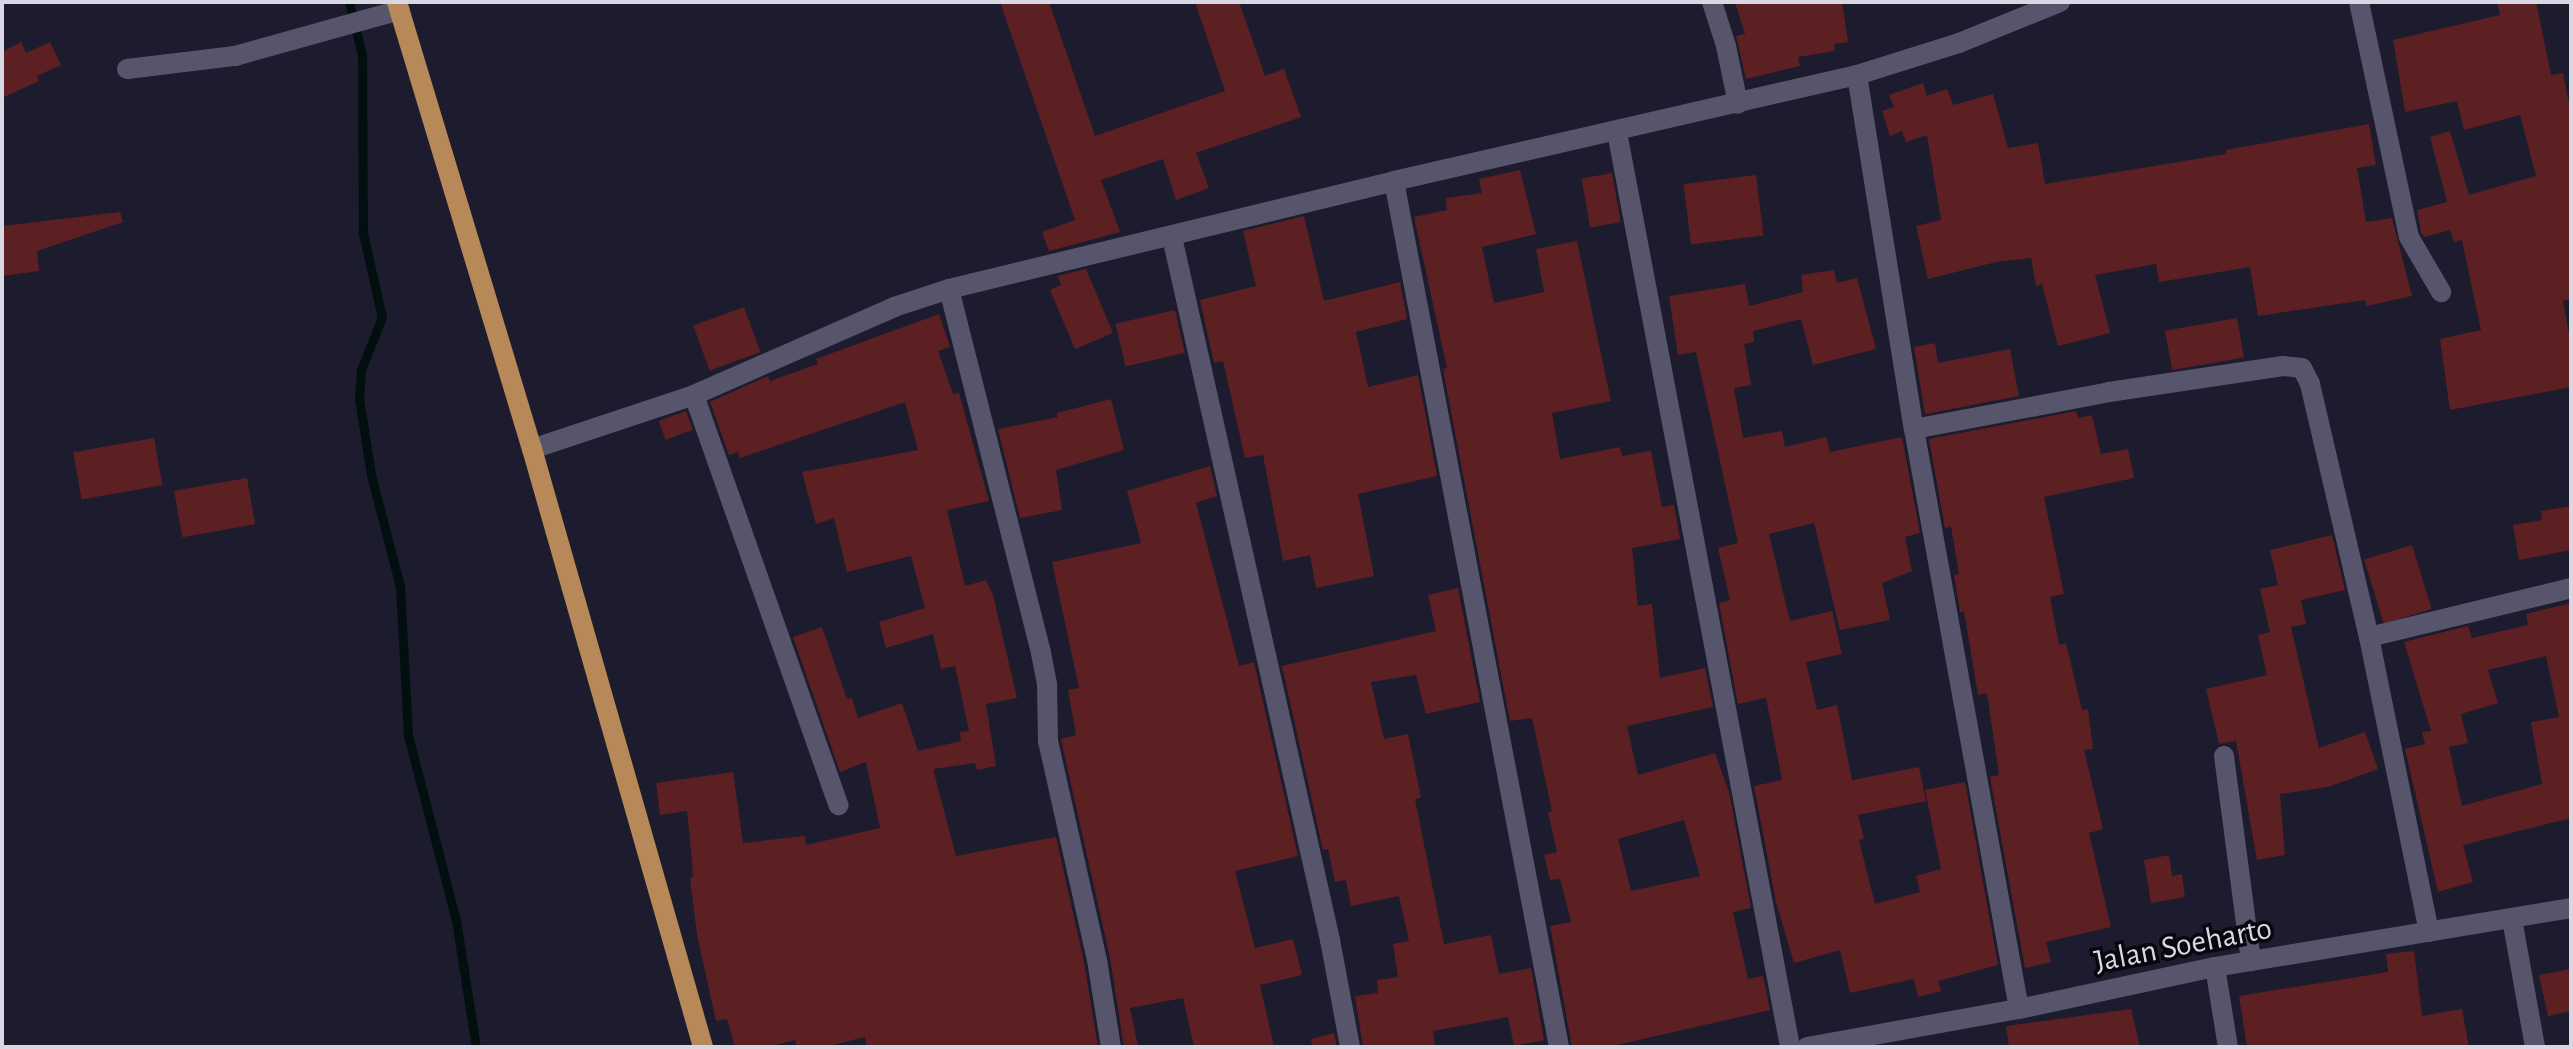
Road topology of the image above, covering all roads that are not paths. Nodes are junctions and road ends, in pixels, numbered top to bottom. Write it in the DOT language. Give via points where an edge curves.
graph roads {
  1 [pos="1712,2"];
  2 [pos="2060,2"];
  3 [pos="2359,2"];
  4 [pos="398,6"];
  5 [pos="127,69"];
  6 [pos="1857,75"];
  7 [pos="1738,104"];
  8 [pos="1617,132"];
  9 [pos="1394,181"];
  10 [pos="1172,237"];
  11 [pos="949,289"];
  12 [pos="2441,292"];
  13 [pos="694,395"];
  14 [pos="1914,429"];
  15 [pos="532,449"];
  16 [pos="2571,588"];
  17 [pos="2369,637"];
  18 [pos="2224,756"];
  19 [pos="838,805"];
  20 [pos="2571,908"];
  21 [pos="2512,919"];
  22 [pos="2429,932"];
  23 [pos="2251,961"];
  24 [pos="2215,967"];
  25 [pos="2019,1009"];
  26 [pos="703,1047"];
  27 [pos="1111,1047"];
  28 [pos="1350,1047"];
  29 [pos="1559,1047"];
  30 [pos="1790,1047"];
  31 [pos="1807,1047"];
  32 [pos="2228,1047"];
  33 [pos="2535,1047"];
  1 -- 7 [label="street"];
  2 -- 6 [label="street" via="1959,43"];
  3 -- 12 [label="street" via="2409,237"];
  4 -- 5 [label="street" via="235,56"];
  4 -- 15 [label="main road"];
  6 -- 7 [label="street"];
  6 -- 14 [label="street"];
  7 -- 8 [label="street"];
  8 -- 9 [label="street"];
  8 -- 30 [label="street"];
  9 -- 10 [label="street"];
  9 -- 29 [label="street"];
  10 -- 11 [label="street"];
  10 -- 28 [label="street"];
  11 -- 13 [label="street" via="894,307"];
  11 -- 27 [label="street" via="1041,653 1048,741"];
  13 -- 15 [label="street"];
  13 -- 19 [label="street"];
  14 -- 17 [label="street" via="2109,392 2283,366 2302,368"];
  14 -- 25 [label="street"];
  15 -- 26 [label="main road"];
  16 -- 17 [label="street"];
  17 -- 22 [label="street"];
  18 -- 23 [label="street"];
  20 -- 21 [label="street, Jalan Soeharto"];
  21 -- 22 [label="street, Jalan Soeharto"];
  21 -- 33 [label="street"];
  22 -- 23 [label="street, Jalan Soeharto"];
  23 -- 24 [label="street, Jalan Soeharto"];
  24 -- 25 [label="street, Jalan Soeharto"];
  24 -- 32 [label="street"];
  25 -- 31 [label="street, Jalan Soeharto"];
}
